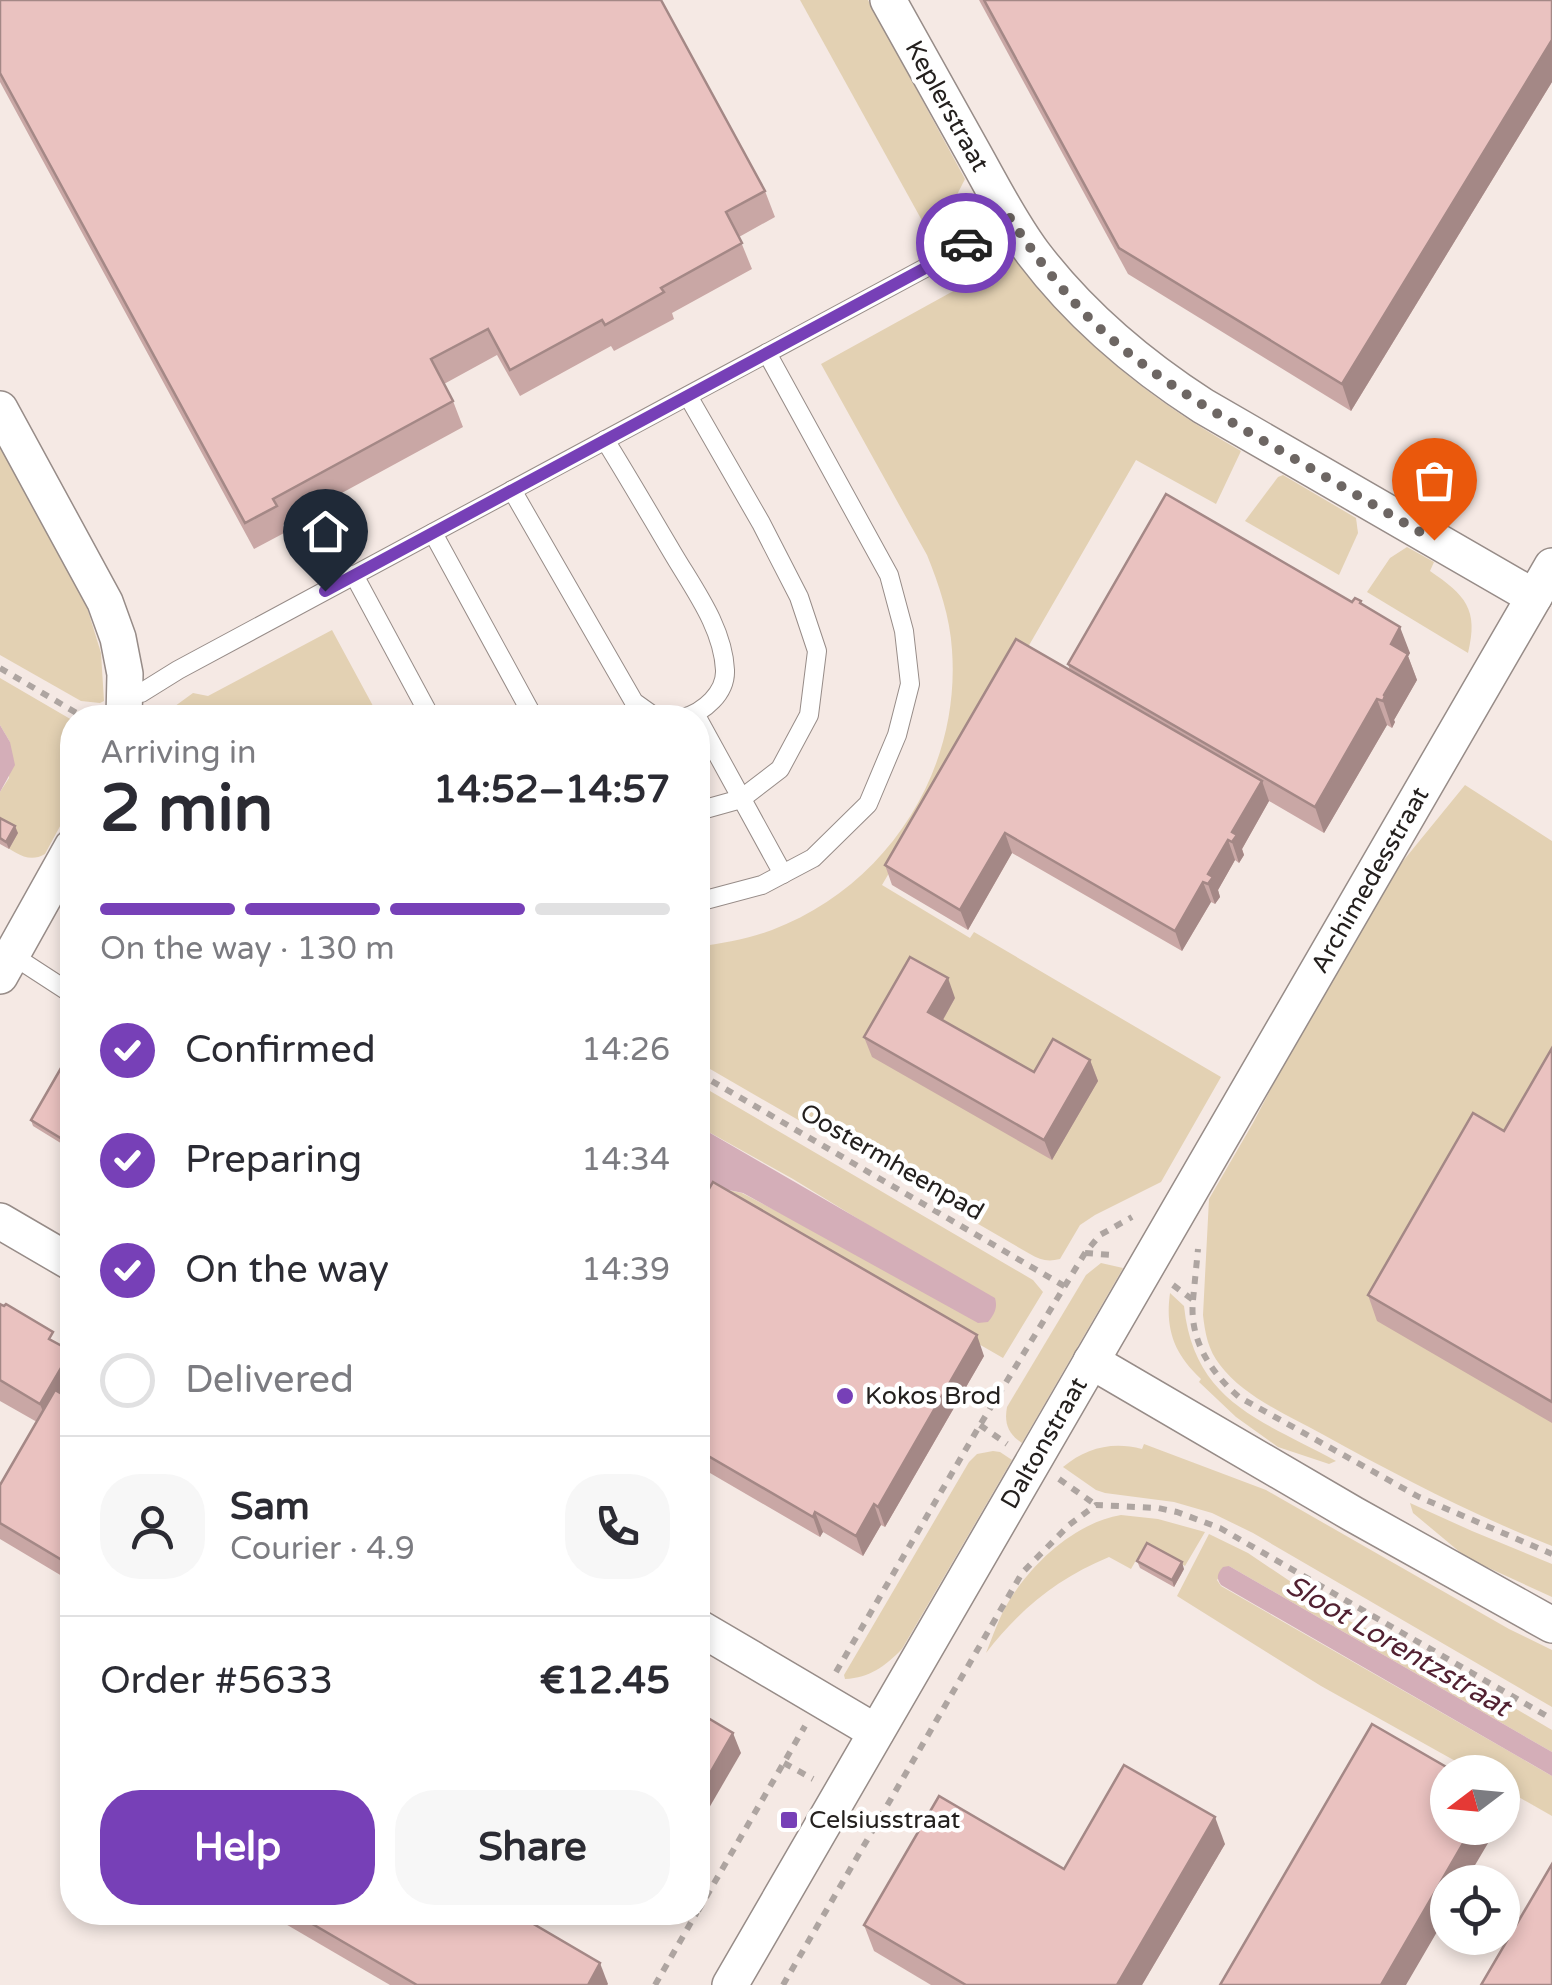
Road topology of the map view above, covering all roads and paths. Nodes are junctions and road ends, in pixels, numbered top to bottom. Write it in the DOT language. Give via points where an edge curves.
graph roads {
  1 [pos="888,0"];
  2 [pos="1008,215"];
  3 [pos="767,353"];
  4 [pos="688,396"];
  5 [pos="0,409"];
  6 [pos="606,440"];
  7 [pos="512,490"];
  8 [pos="432,533"];
  9 [pos="1552,566"];
  10 [pos="354,576"];
  11 [pos="1534,597"];
  12 [pos="0,668"];
  13 [pos="64,705"];
  14 [pos="124,705"];
  15 [pos="126,705"];
  16 [pos="424,705"];
  17 [pos="527,705"];
  18 [pos="638,705"];
  19 [pos="707,705"];
  20 [pos="710,746"];
  21 [pos="741,799"];
  22 [pos="710,808"];
  23 [pos="60,868"];
  24 [pos="782,874"];
  25 [pos="710,899"];
  26 [pos="6,965"];
  27 [pos="60,989"];
  28 [pos="710,1079"];
  29 [pos="1188,1194"];
  30 [pos="0,1221"];
  31 [pos="1085,1253"];
  32 [pos="60,1256"];
  33 [pos="1146,1268"];
  34 [pos="1066,1286"];
  35 [pos="1091,1360"];
  36 [pos="980,1425"];
  37 [pos="1552,1554"];
  38 [pos="1552,1625"];
  39 [pos="710,1635"];
  40 [pos="1552,1719"];
  41 [pos="876,1732"];
  42 [pos="690,1925"];
  43 [pos="655,1985"];
  44 [pos="730,1985"];
  45 [pos="782,1985"];
  1 -- 2 [label="street, Keplerstraat"];
  2 -- 3 [label="lane" via="940,260"];
  2 -- 11 [label="street, Keplerstraat" via="1090,318 1163,380"];
  3 -- 4 [label="lane"];
  3 -- 24 [label="lane" via="889,575 910,684 868,804 813,858"];
  4 -- 6 [label="lane"];
  4 -- 21 [label="lane" via="799,597 817,651 809,715 780,769"];
  5 -- 14 [label="street" via="105,602 118,638"];
  6 -- 7 [label="lane"];
  6 -- 19 [label="lane" via="720,640 726,674"];
  7 -- 8 [label="lane"];
  7 -- 18 [label="lane"];
  8 -- 10 [label="lane"];
  8 -- 17 [label="lane"];
  9 -- 11 [label="street, Archimedesstraat"];
  10 -- 15 [label="lane" via="178,670"];
  10 -- 16 [label="lane"];
  11 -- 29 [label="street, Archimedesstraat"];
  12 -- 13 [label="path"];
  20 -- 21 [label="lane"];
  21 -- 22 [label="lane"];
  21 -- 24 [label="lane"];
  23 -- 26 [label="street"];
  24 -- 25 [label="lane"];
  26 -- 27 [label="lane"];
  28 -- 34 [label="path, Oostermheenpad"];
  29 -- 31 [label="path" via="1100,1235"];
  29 -- 33 [label="street, Archimedesstraat"];
  30 -- 32 [label="street"];
  31 -- 33 [label="path" via="1119,1255"];
  31 -- 34 [label="path"];
  33 -- 35 [label="street, Archimedesstraat"];
  33 -- 37 [label="path" via="1193,1300 1206,1361 1239,1397 1419,1497"];
  34 -- 36 [label="path"];
  35 -- 38 [label="street, Daltonstraat"];
  35 -- 41 [label="street, Daltonstraat"];
  39 -- 41 [label="street"];
  40 -- 45 [label="path" via="1220,1528 1158,1508 1096,1505 1022,1573"];
  41 -- 44 [label="street, Daltonstraat"];
  42 -- 43 [label="path"];
}
